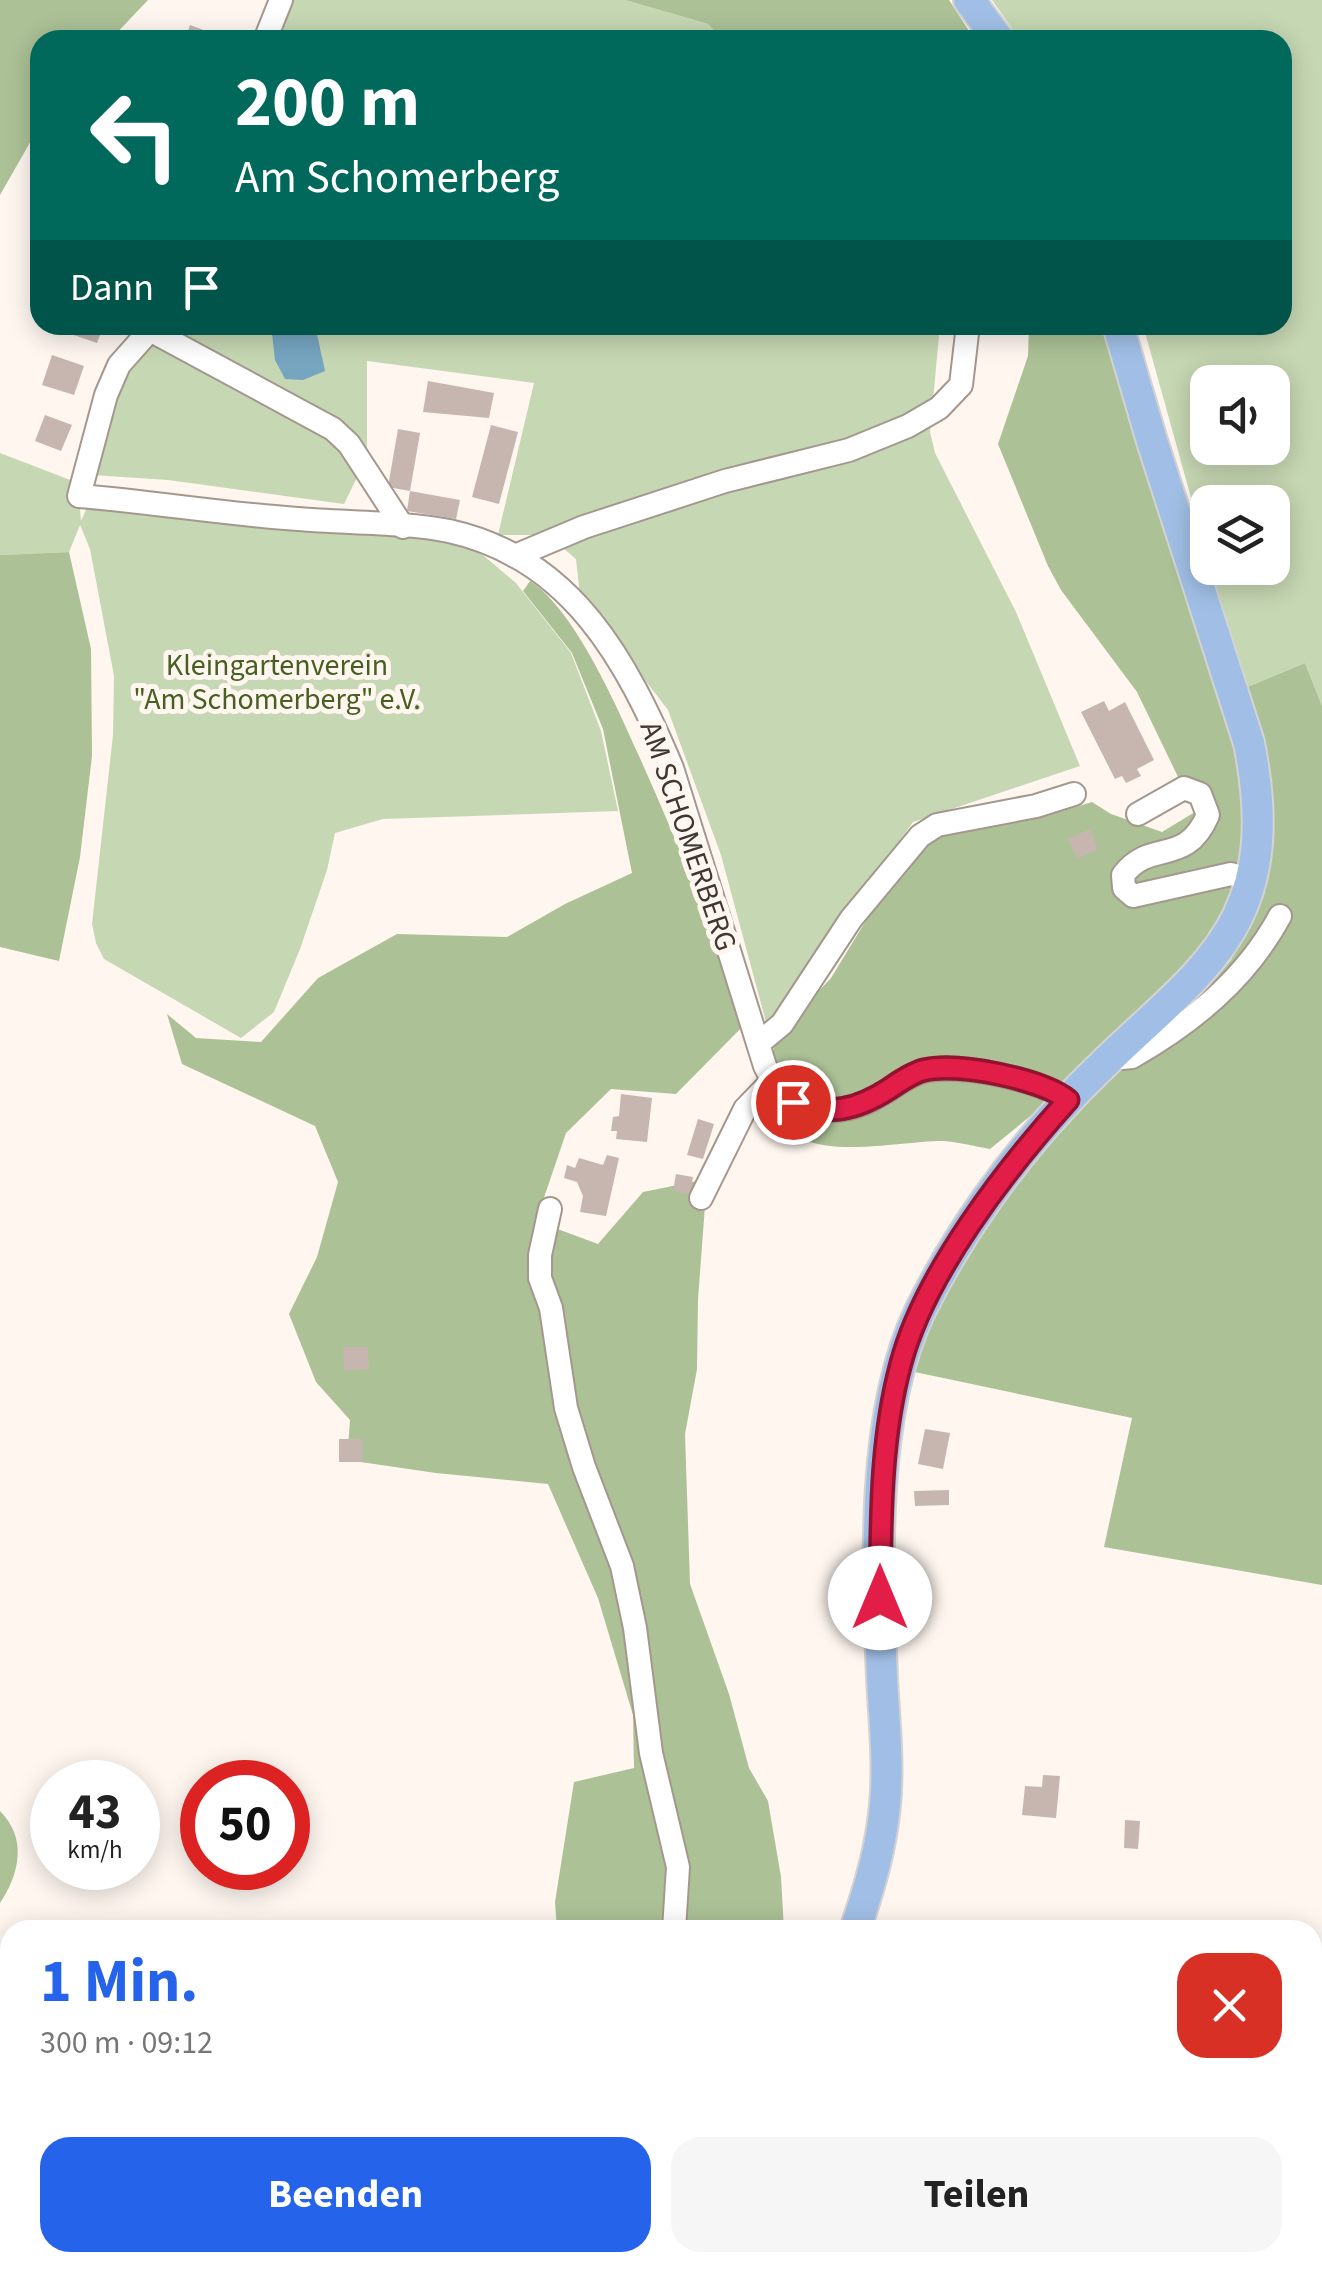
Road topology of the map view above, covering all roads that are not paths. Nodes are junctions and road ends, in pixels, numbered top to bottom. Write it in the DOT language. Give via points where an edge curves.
graph roads {
  1 [pos="281,0"];
  2 [pos="969,0"];
  3 [pos="269,30"];
  4 [pos="992,30"];
  5 [pos="144,335"];
  6 [pos="163,335"];
  7 [pos="967,335"];
  8 [pos="1121,335"];
  9 [pos="403,527"];
  10 [pos="558,540"];
  11 [pos="516,556"];
  12 [pos="554,583"];
  13 [pos="1074,794"];
  14 [pos="1138,814"];
  15 [pos="1253,880"];
  16 [pos="1280,916"];
  17 [pos="759,1042"];
  18 [pos="1114,1053"];
  19 [pos="772,1081"];
  20 [pos="1068,1100"];
  21 [pos="702,1198"];
  22 [pos="550,1210"];
  23 [pos="675,1920"];
  24 [pos="857,1920"];
  1 -- 3 [label="street"];
  2 -- 4 [label="main road"];
  5 -- 9 [label="street, AM SCHOMERBERG" via="112,380 79,496"];
  6 -- 9 [label="street, AM SCHOMERBERG" via="333,429"];
  7 -- 10 [label="street" via="961,385 908,426"];
  8 -- 15 [label="main road" via="1249,742 1259,834"];
  9 -- 11 [label="street, AM SCHOMERBERG" via="445,530"];
  10 -- 11 [label="street"];
  10 -- 12 [label="street"];
  11 -- 12 [label="street, AM SCHOMERBERG"];
  12 -- 17 [label="street, AM SCHOMERBERG" via="617,655 654,727"];
  13 -- 17 [label="street" via="937,825 920,836 851,919 782,1024"];
  14 -- 15 [label="street" via="1184,788 1200,794 1208,815 1185,847 1134,859 1123,875 1132,896 1231,874"];
  15 -- 18 [label="main road" via="1210,963"];
  16 -- 18 [label="street" via="1266,943 1202,1012 1132,1057"];
  17 -- 19 [label="street, AM SCHOMERBERG"];
  18 -- 20 [label="main road"];
  19 -- 20 [label="street" via="793,1102 836,1112 870,1102 924,1070 1030,1082"];
  19 -- 21 [label="street" via="745,1109"];
  20 -- 24 [label="main road" via="956,1248 902,1359 884,1452 881,1532 886,1803"];
  22 -- 23 [label="street" via="540,1278 566,1408 626,1581 650,1752 678,1867"];
}
